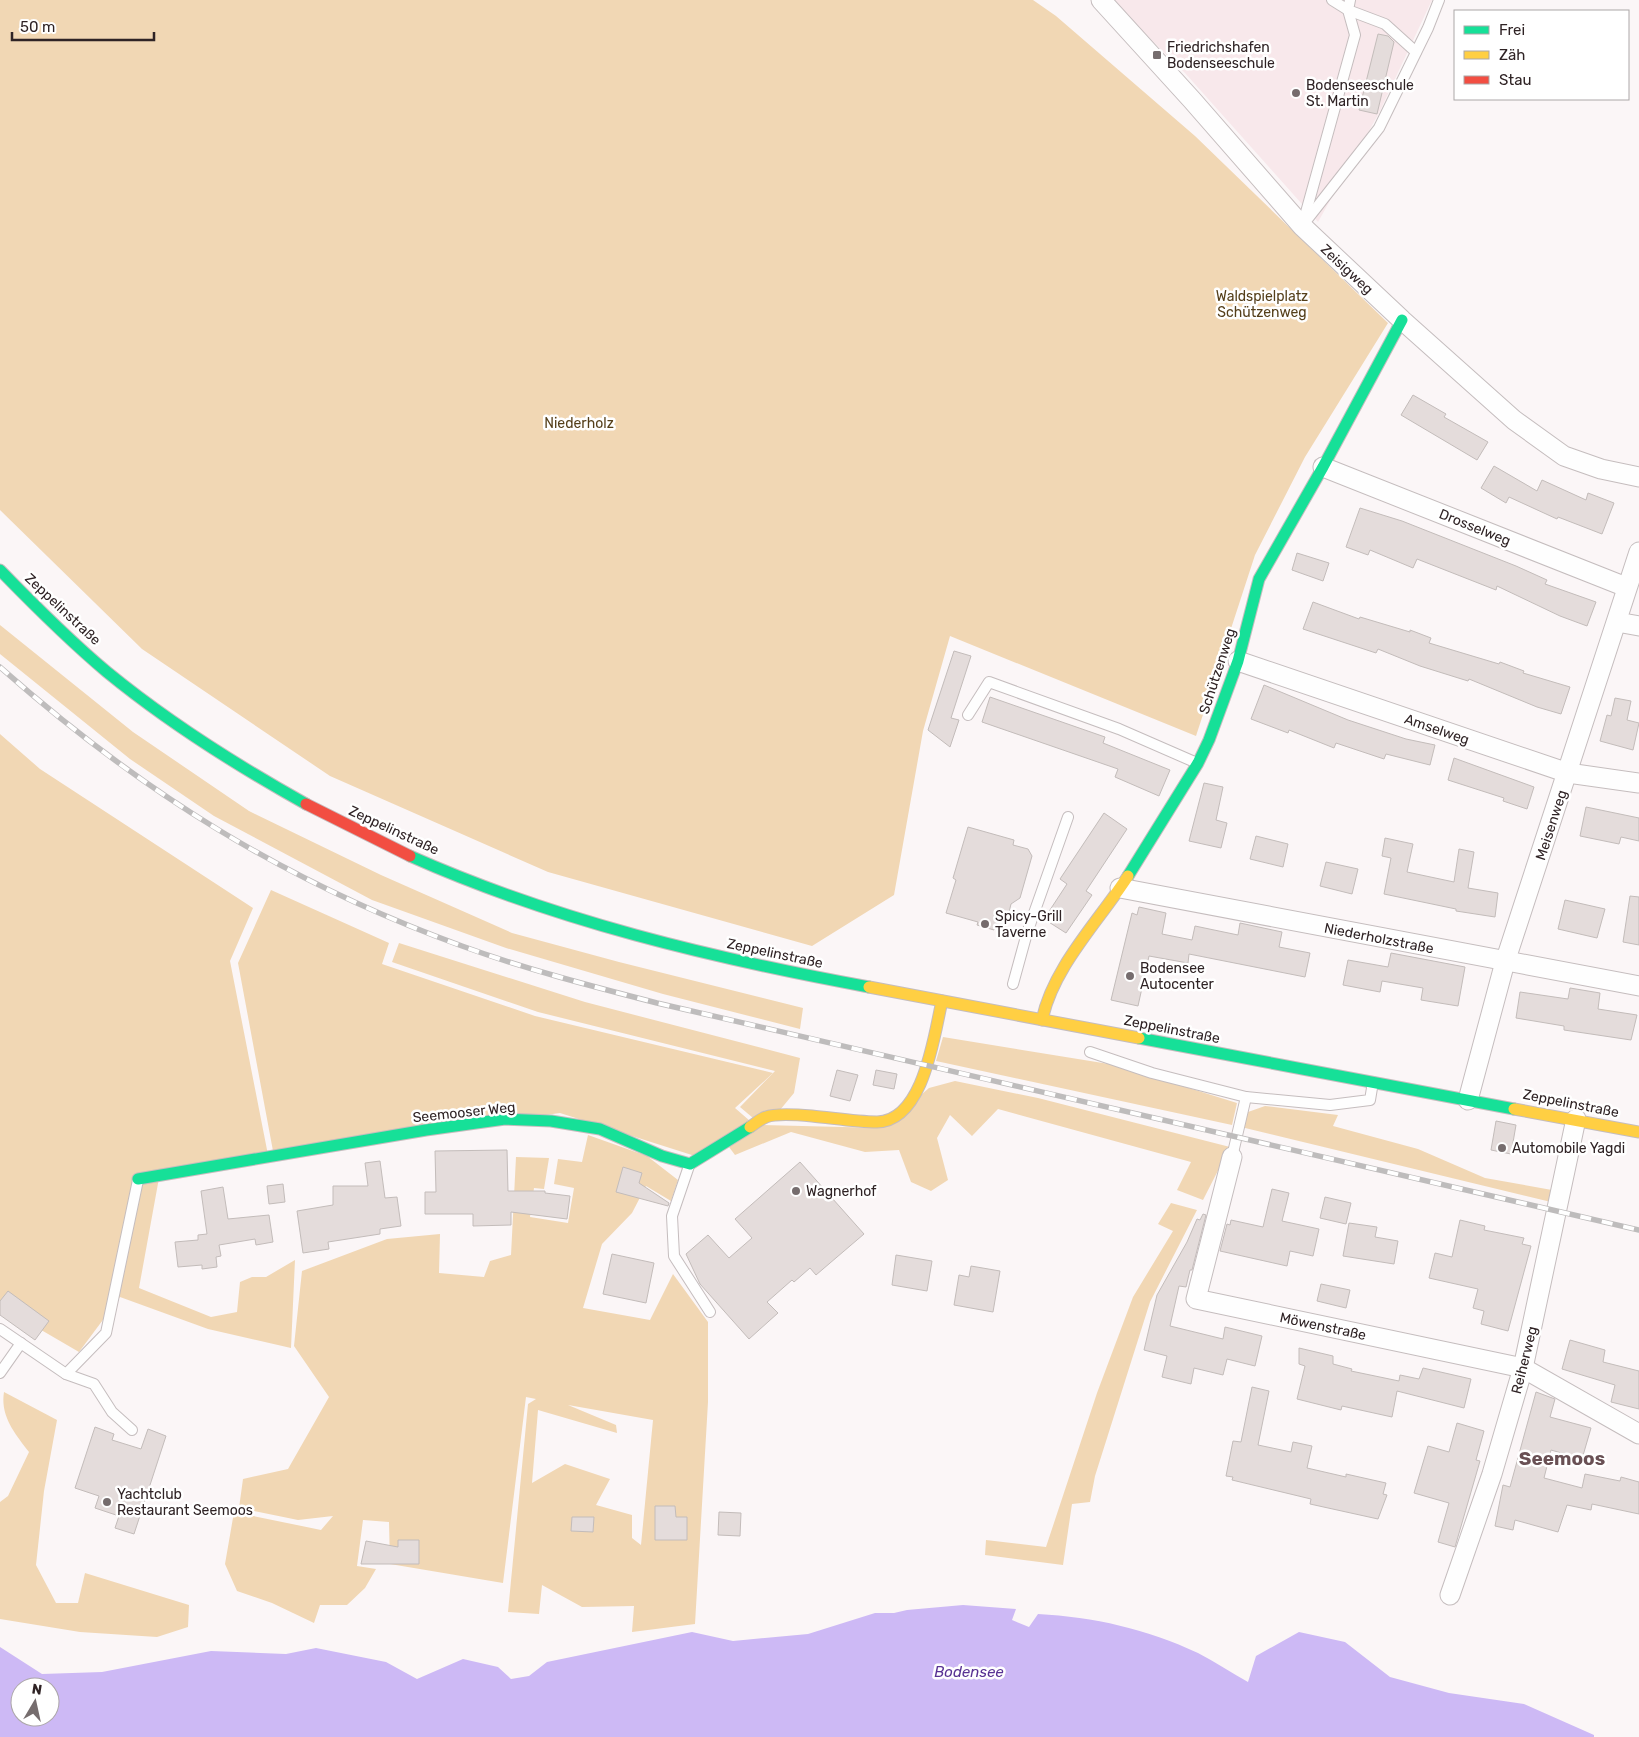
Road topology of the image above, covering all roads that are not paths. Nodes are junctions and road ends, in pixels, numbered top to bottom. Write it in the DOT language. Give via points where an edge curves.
graph roads {
  1 [pos="1100,0"];
  2 [pos="1332,0"];
  3 [pos="1438,0"];
  4 [pos="1349,5"];
  5 [pos="1416,52"];
  6 [pos="1302,226"];
  7 [pos="1402,320"];
  8 [pos="1323,467"];
  9 [pos="1639,477"];
  10 [pos="1639,552"];
  11 [pos="0,570"];
  12 [pos="1626,587"];
  13 [pos="1616,622"];
  14 [pos="1639,626"];
  15 [pos="1238,661"];
  16 [pos="968,715"];
  17 [pos="1198,763"];
  18 [pos="1568,773"];
  19 [pos="1639,783"];
  20 [pos="1068,816"];
  21 [pos="1120,888"];
  22 [pos="1505,962"];
  23 [pos="1013,984"];
  24 [pos="1639,986"];
  25 [pos="942,1001"];
  26 [pos="1042,1020"];
  27 [pos="1090,1052"];
  28 [pos="1373,1082"];
  29 [pos="1246,1097"];
  30 [pos="1468,1100"];
  31 [pos="1576,1119"];
  32 [pos="1639,1132"];
  33 [pos="1232,1157"];
  34 [pos="690,1164"];
  35 [pos="138,1179"];
  36 [pos="710,1312"];
  37 [pos="0,1329"];
  38 [pos="21,1343"];
  39 [pos="1523,1368"];
  40 [pos="0,1373"];
  41 [pos="66,1374"];
  42 [pos="132,1430"];
  43 [pos="1639,1434"];
  44 [pos="1450,1595"];
  1 -- 6 [label="street, Zeisigweg"];
  2 -- 4 [label="lane"];
  3 -- 5 [label="lane"];
  4 -- 5 [label="lane" via="1385,24"];
  4 -- 6 [label="lane" via="1355,34"];
  5 -- 6 [label="lane" via="1379,128"];
  6 -- 7 [label="street, Zeisigweg"];
  7 -- 8 [label="main road, Schützenweg"];
  7 -- 9 [label="street, Zeisigweg" via="1514,420 1564,456 1601,469"];
  8 -- 12 [label="street, Drosselweg"];
  8 -- 15 [label="main road, Schützenweg" via="1259,580"];
  10 -- 12 [label="street, Meisenweg"];
  11 -- 25 [label="main road, Zeppelinstraße" via="124,685 220,753 318,812 395,848 489,889 564,915 743,962"];
  12 -- 13 [label="street, Meisenweg"];
  13 -- 14 [label="street"];
  13 -- 18 [label="street, Meisenweg"];
  15 -- 17 [label="main road, Schützenweg" via="1210,740"];
  15 -- 18 [label="street, Amselweg"];
  16 -- 17 [label="lane" via="989,682 1119,729"];
  17 -- 21 [label="main road, Schützenweg"];
  18 -- 19 [label="street, Amselweg"];
  18 -- 22 [label="street, Meisenweg"];
  20 -- 23 [label="lane" via="1027,933"];
  21 -- 22 [label="street, Niederholzstraße"];
  21 -- 26 [label="main road, Schützenweg" via="1055,981"];
  22 -- 24 [label="street, Niederholzstraße"];
  22 -- 30 [label="street, Meisenweg"];
  25 -- 26 [label="main road, Zeppelinstraße"];
  25 -- 34 [label="main road" via="918,1088 907,1107 896,1116 879,1122 767,1116"];
  26 -- 28 [label="main road, Zeppelinstraße"];
  27 -- 29 [label="lane" via="1152,1073"];
  28 -- 29 [label="lane" via="1370,1100 1330,1105"];
  28 -- 30 [label="main road, Zeppelinstraße"];
  29 -- 33 [label="lane, Möwenstraße"];
  30 -- 31 [label="main road, Zeppelinstraße"];
  31 -- 32 [label="main road, Zeppelinstraße"];
  31 -- 39 [label="street, Reiherweg"];
  33 -- 39 [label="street, Möwenstraße" via="1196,1299"];
  34 -- 35 [label="main road, Seemooser Weg" via="662,1156 600,1129 505,1119"];
  34 -- 36 [label="lane" via="672,1216 674,1256"];
  35 -- 41 [label="lane, Seemooser Weg" via="106,1334"];
  37 -- 38 [label="lane"];
  38 -- 40 [label="lane"];
  38 -- 41 [label="lane"];
  39 -- 43 [label="street, Möwenstraße"];
  39 -- 44 [label="street, Reiherweg" via="1492,1474"];
  41 -- 42 [label="lane" via="94,1384 112,1412"];
}
